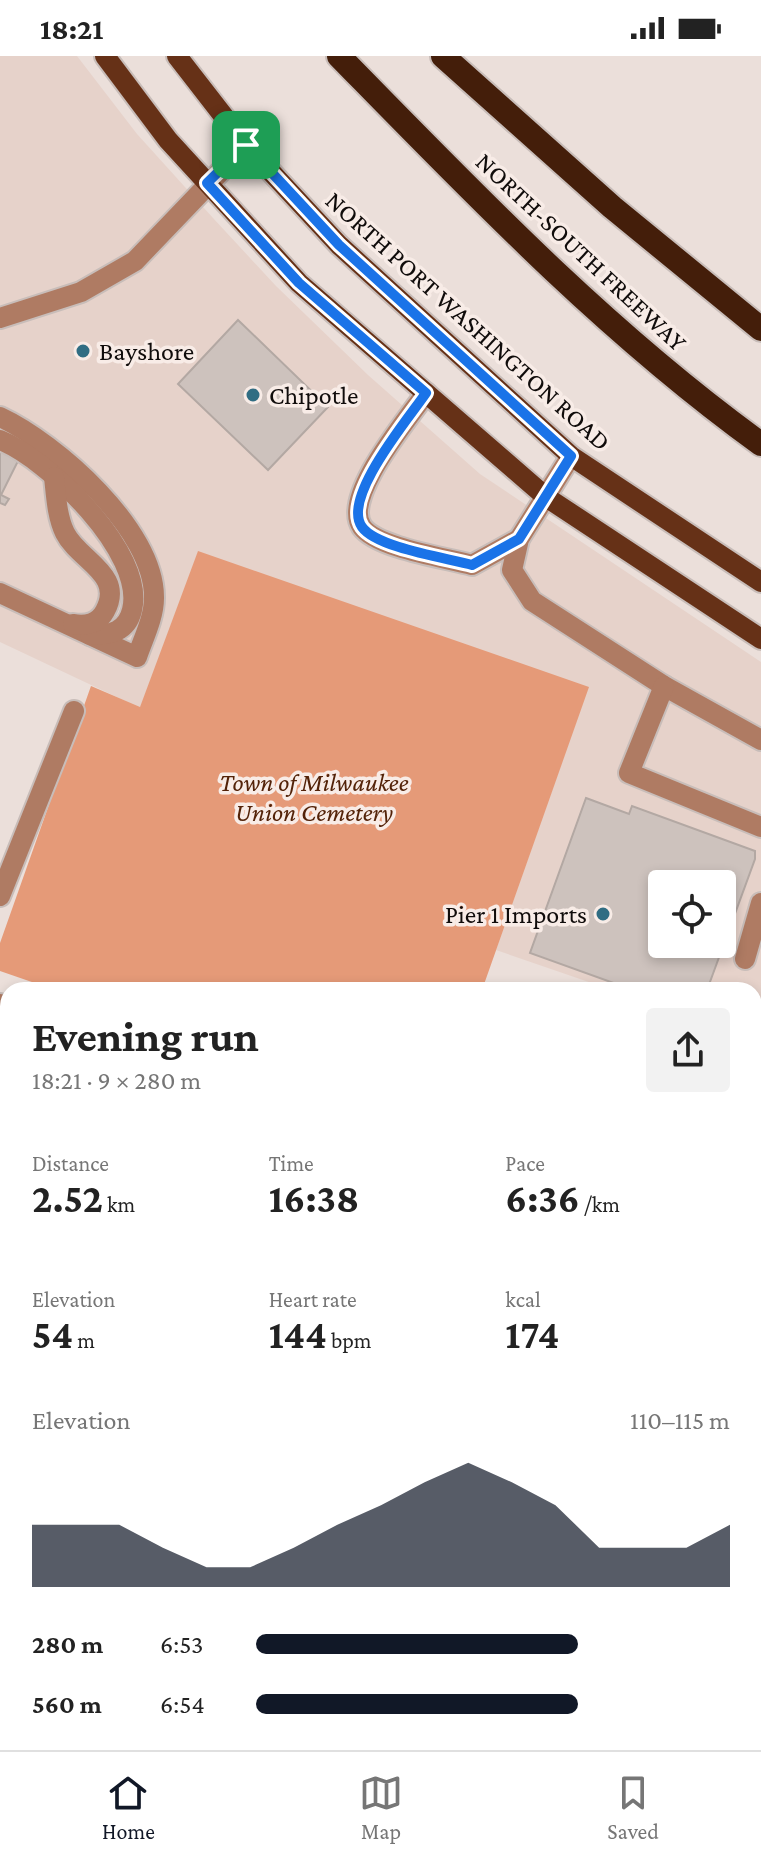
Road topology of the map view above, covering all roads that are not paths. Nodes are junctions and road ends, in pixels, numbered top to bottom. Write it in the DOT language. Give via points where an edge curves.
graph roads {
  1 [pos="105,56"];
  2 [pos="177,56"];
  3 [pos="339,56"];
  4 [pos="443,56"];
  5 [pos="246,145"];
  6 [pos="207,183"];
  7 [pos="1,315"];
  8 [pos="761,329"];
  9 [pos="426,393"];
  10 [pos="0,417"];
  11 [pos="0,440"];
  12 [pos="761,444"];
  13 [pos="571,456"];
  14 [pos="54,477"];
  15 [pos="546,497"];
  16 [pos="519,539"];
  17 [pos="761,582"];
  18 [pos="0,593"];
  19 [pos="65,623"];
  20 [pos="90,635"];
  21 [pos="761,639"];
  22 [pos="664,686"];
  23 [pos="74,711"];
  24 [pos="761,740"];
  25 [pos="761,827"];
  26 [pos="0,896"];
  27 [pos="761,903"];
  28 [pos="745,959"];
  1 -- 6 [label="main road"];
  2 -- 5 [label="main road, NORTH PORT WASHINGTON ROAD"];
  3 -- 12 [label="highway, NORTH-SOUTH FREEWAY" via="525,246"];
  4 -- 8 [label="highway, NORTH-SOUTH FREEWAY" via="612,207"];
  5 -- 6 [label="street"];
  5 -- 13 [label="main road, NORTH PORT WASHINGTON ROAD" via="339,245"];
  6 -- 7 [label="street" via="135,261 81,292"];
  6 -- 9 [label="main road" via="299,283"];
  9 -- 15 [label="main road"];
  9 -- 16 [label="street" via="371,469 357,513 363,528 384,542 472,565"];
  10 -- 20 [label="street" via="33,434 63,459 116,511 141,555 154,600 137,657"];
  11 -- 14 [label="street" via="31,456"];
  13 -- 15 [label="street"];
  13 -- 17 [label="main road, NORTH PORT WASHINGTON ROAD"];
  14 -- 19 [label="street" via="65,533 111,590 107,608 95,622"];
  14 -- 20 [label="street" via="114,541 130,574 133,604 126,625 116,632"];
  15 -- 16 [label="street"];
  15 -- 21 [label="main road"];
  16 -- 22 [label="street" via="512,570 532,601"];
  18 -- 19 [label="street"];
  19 -- 20 [label="street"];
  22 -- 24 [label="street"];
  22 -- 25 [label="street" via="629,773"];
  23 -- 26 [label="street"];
  27 -- 28 [label="street"];
}
